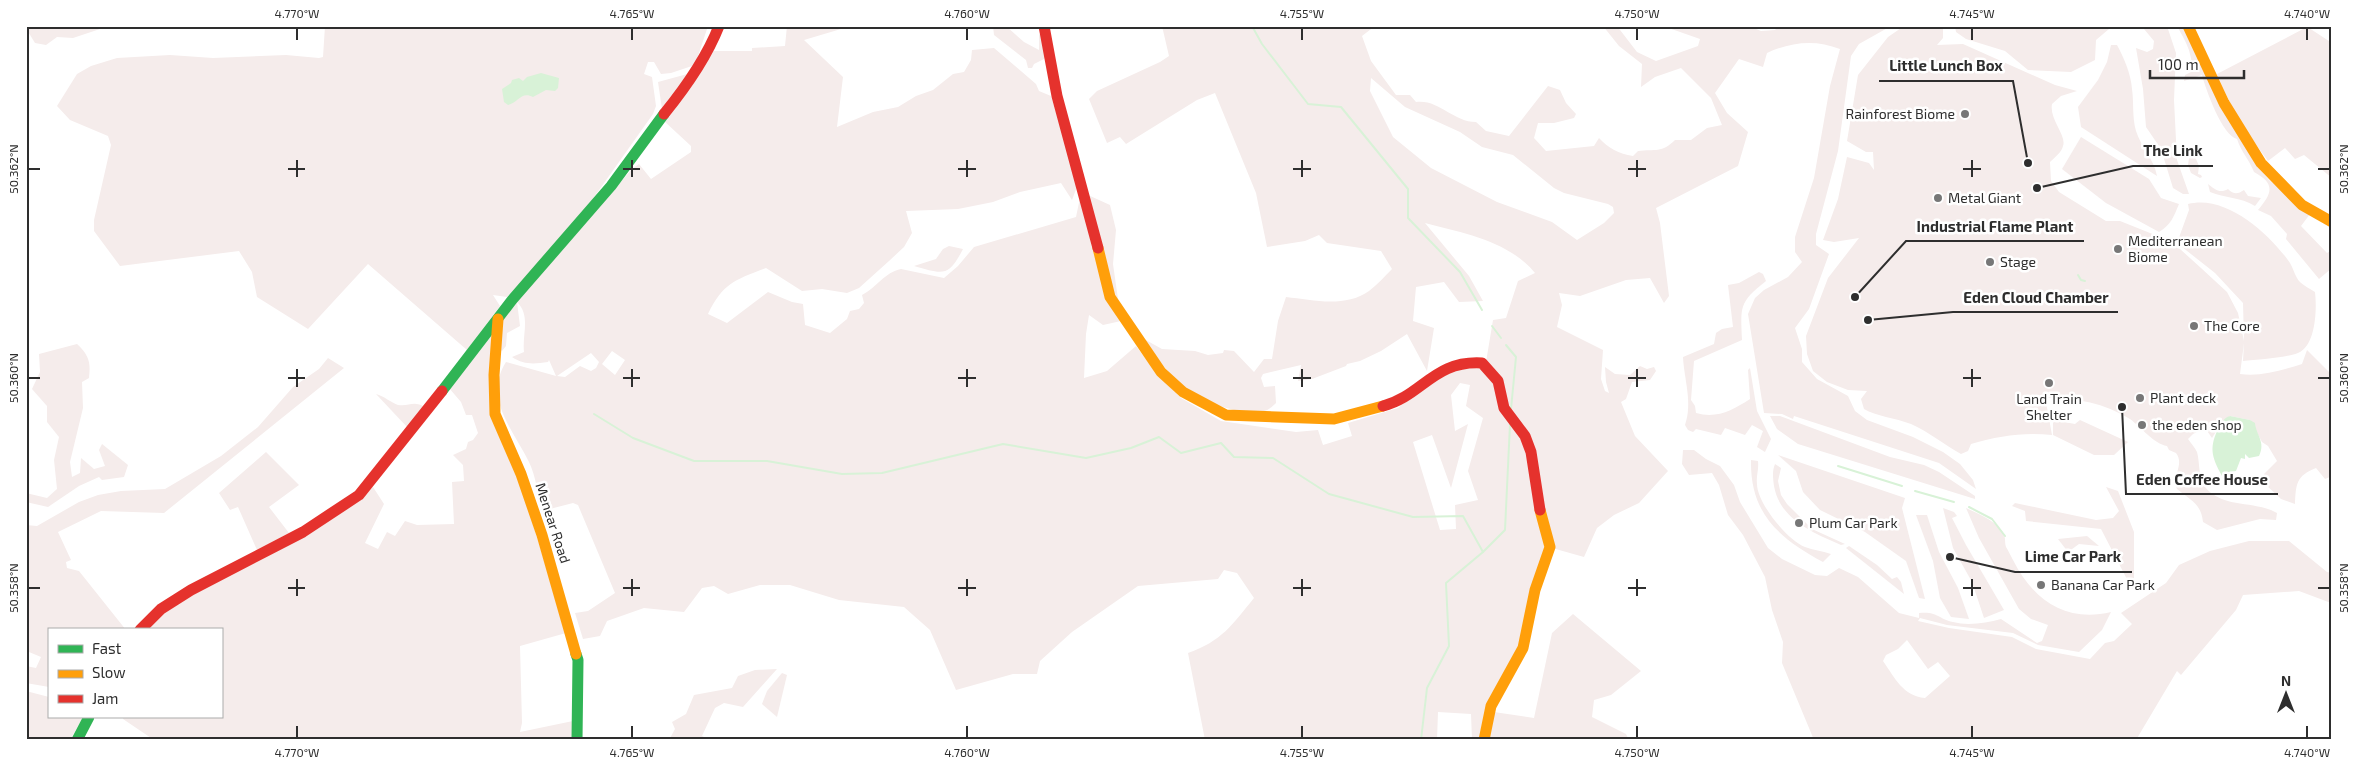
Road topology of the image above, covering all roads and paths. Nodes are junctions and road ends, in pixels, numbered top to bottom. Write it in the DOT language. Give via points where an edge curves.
graph roads {
  1 [pos="719,26"];
  2 [pos="1044,26"];
  3 [pos="2188,26"];
  4 [pos="2332,222"];
  5 [pos="498,319"];
  6 [pos="142,628"];
  7 [pos="88,718"];
  8 [pos="77,740"];
  9 [pos="577,740"];
  10 [pos="1484,740"];
  1 -- 5 [label="street" via="689,83 611,186"];
  2 -- 10 [label="street" via="1057,96 1110,297 1162,372 1183,392 1226,416 1334,419 1395,403 1438,372 1466,362 1482,363 1498,380 1504,408 1525,436 1531,452 1550,547 1535,590 1524,648 1490,706"];
  3 -- 4 [label="street" via="2224,103 2261,163 2302,205"];
  5 -- 6 [label="street" via="359,495 303,532 161,609"];
  5 -- 9 [label="street, Menear Road" via="495,414 521,474 542,535 578,660"];
  7 -- 8 [label="street"];
}
